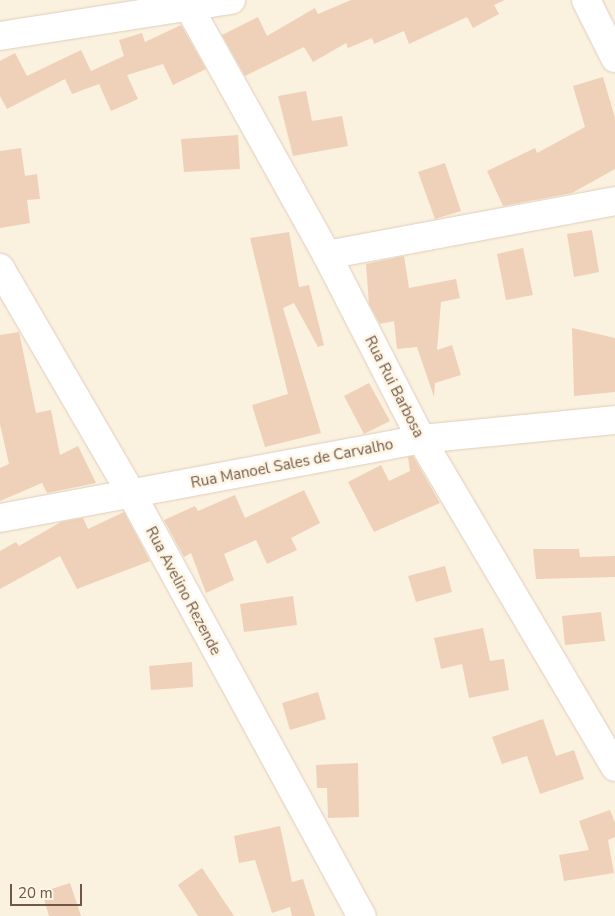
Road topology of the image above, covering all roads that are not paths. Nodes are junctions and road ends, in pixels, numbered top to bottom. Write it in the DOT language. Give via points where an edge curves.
graph roads {
  1 [pos="231,0"];
  2 [pos="586,0"];
  3 [pos="187,4"];
  4 [pos="0,36"];
  5 [pos="615,58"];
  6 [pos="615,201"];
  7 [pos="327,255"];
  8 [pos="0,268"];
  9 [pos="615,420"];
  10 [pos="421,439"];
  11 [pos="132,496"];
  12 [pos="0,518"];
  13 [pos="615,766"];
  14 [pos="362,916"];
  1 -- 3 [label="street"];
  2 -- 5 [label="street"];
  3 -- 4 [label="street"];
  3 -- 7 [label="street, Rua Rui Barbosa"];
  6 -- 7 [label="street"];
  7 -- 10 [label="street, Rua Rui Barbosa"];
  8 -- 11 [label="street, Rua Avelino Rezende"];
  9 -- 10 [label="street, Rua Manoel Sales de Carvalho"];
  10 -- 11 [label="street, Rua Manoel Sales de Carvalho"];
  10 -- 13 [label="street, Rua Rui Barbosa"];
  11 -- 12 [label="street, Rua Manoel Sales de Carvalho"];
  11 -- 14 [label="street, Rua Avelino Rezende"];
}
